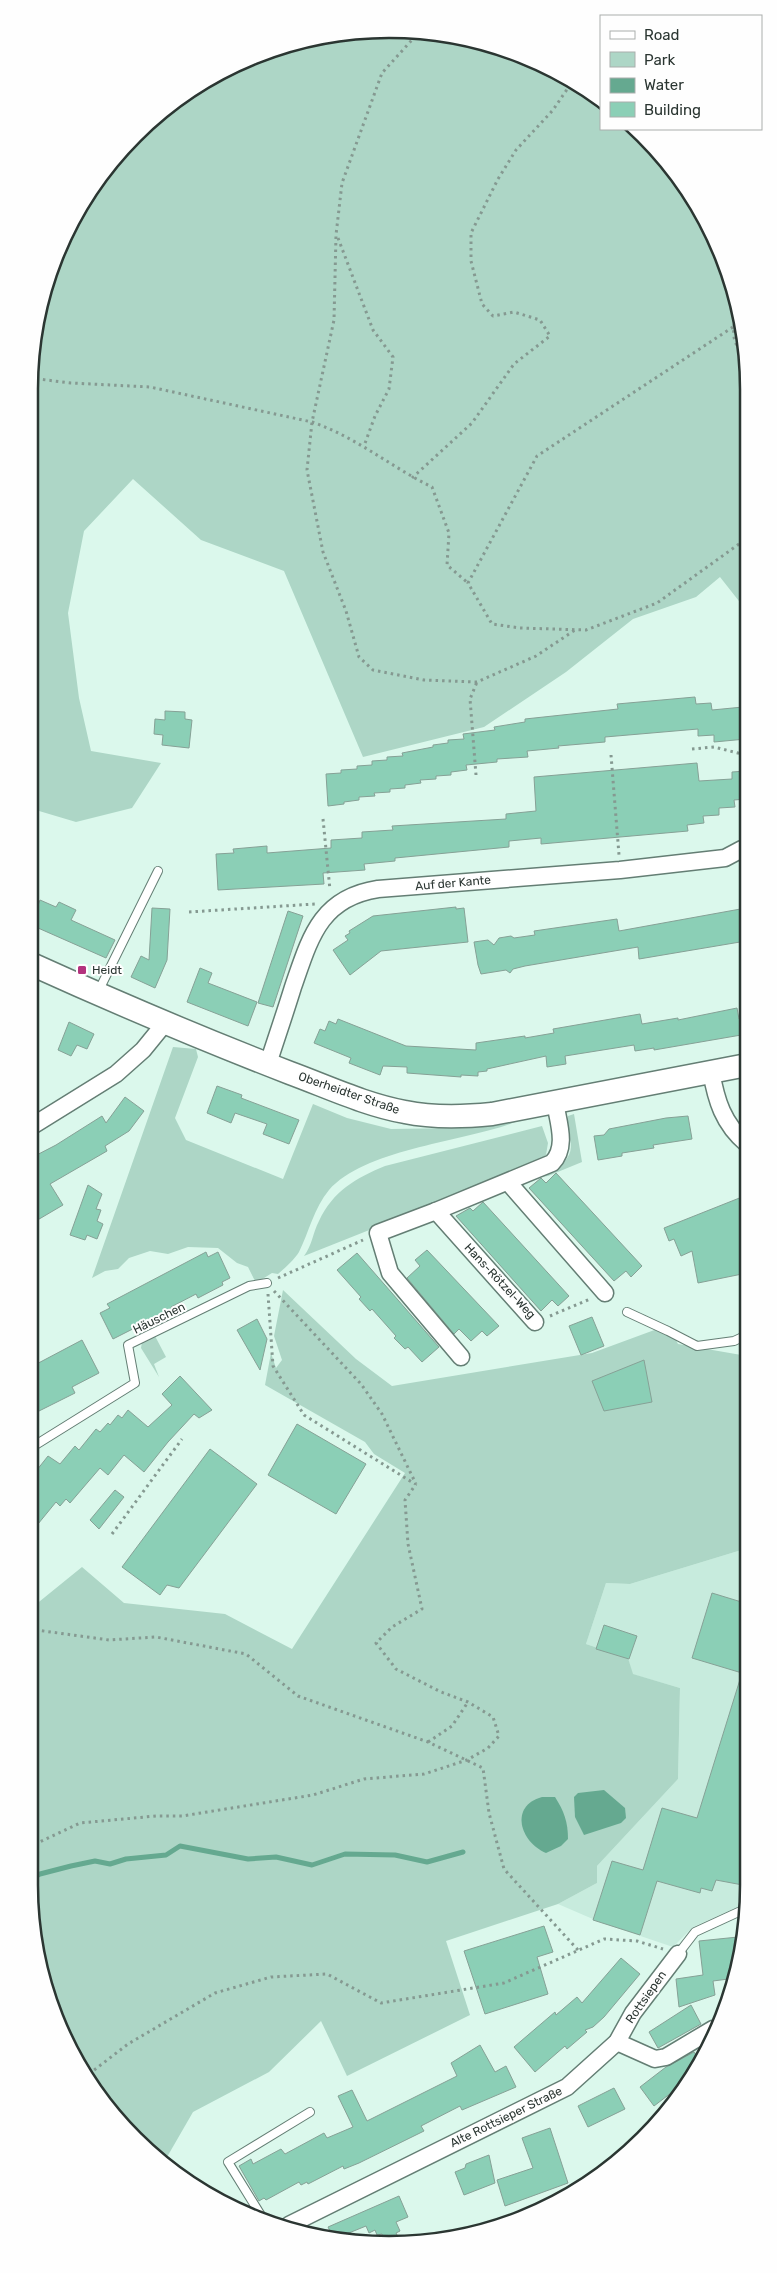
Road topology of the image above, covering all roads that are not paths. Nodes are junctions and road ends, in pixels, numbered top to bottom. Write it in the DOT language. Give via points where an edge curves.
graph roads {
  1 [pos="740,850"];
  2 [pos="158,871"];
  3 [pos="38,967"];
  4 [pos="97,994"];
  5 [pos="165,1024"];
  6 [pos="268,1064"];
  7 [pos="740,1066"];
  8 [pos="711,1071"];
  9 [pos="554,1102"];
  10 [pos="38,1122"];
  11 [pos="740,1137"];
  12 [pos="508,1182"];
  13 [pos="436,1211"];
  14 [pos="267,1283"];
  15 [pos="605,1293"];
  16 [pos="627,1312"];
  17 [pos="535,1322"];
  18 [pos="740,1338"];
  19 [pos="461,1357"];
  20 [pos="38,1443"];
  21 [pos="738,1912"];
  22 [pos="678,1954"];
  23 [pos="706,2033"];
  24 [pos="617,2042"];
  25 [pos="310,2112"];
  26 [pos="258,2210"];
  27 [pos="294,2223"];
  1 -- 6 [label="street, Auf der Kante" via="725,858 620,870 378,889 347,899 332,909 309,940"];
  2 -- 4 [label="lane"];
  3 -- 4 [label="street, Oberheidter Straße"];
  4 -- 5 [label="street, Oberheidter Straße"];
  5 -- 6 [label="street, Oberheidter Straße"];
  5 -- 10 [label="street" via="116,1074"];
  6 -- 9 [label="street, Oberheidter Straße" via="372,1103 426,1115 492,1114"];
  7 -- 8 [label="street, Oberheidter Straße"];
  8 -- 9 [label="street, Oberheidter Straße"];
  8 -- 11 [label="street" via="722,1114"];
  9 -- 12 [label="street" via="561,1141 558,1158"];
  12 -- 13 [label="street"];
  12 -- 15 [label="street"];
  13 -- 17 [label="street, Hans-Rötzel-Weg"];
  13 -- 19 [label="street" via="378,1233 390,1273"];
  14 -- 20 [label="lane, Häuschen" via="249,1286 128,1345 135,1383"];
  16 -- 18 [label="lane" via="697,1346"];
  21 -- 22 [label="lane" via="695,1932"];
  22 -- 24 [label="street, Rottsiepen" via="634,2013"];
  23 -- 24 [label="street" via="655,2059"];
  24 -- 27 [label="street, Alte Rottsieper Straße" via="567,2087"];
  25 -- 26 [label="lane" via="228,2162"];
}
